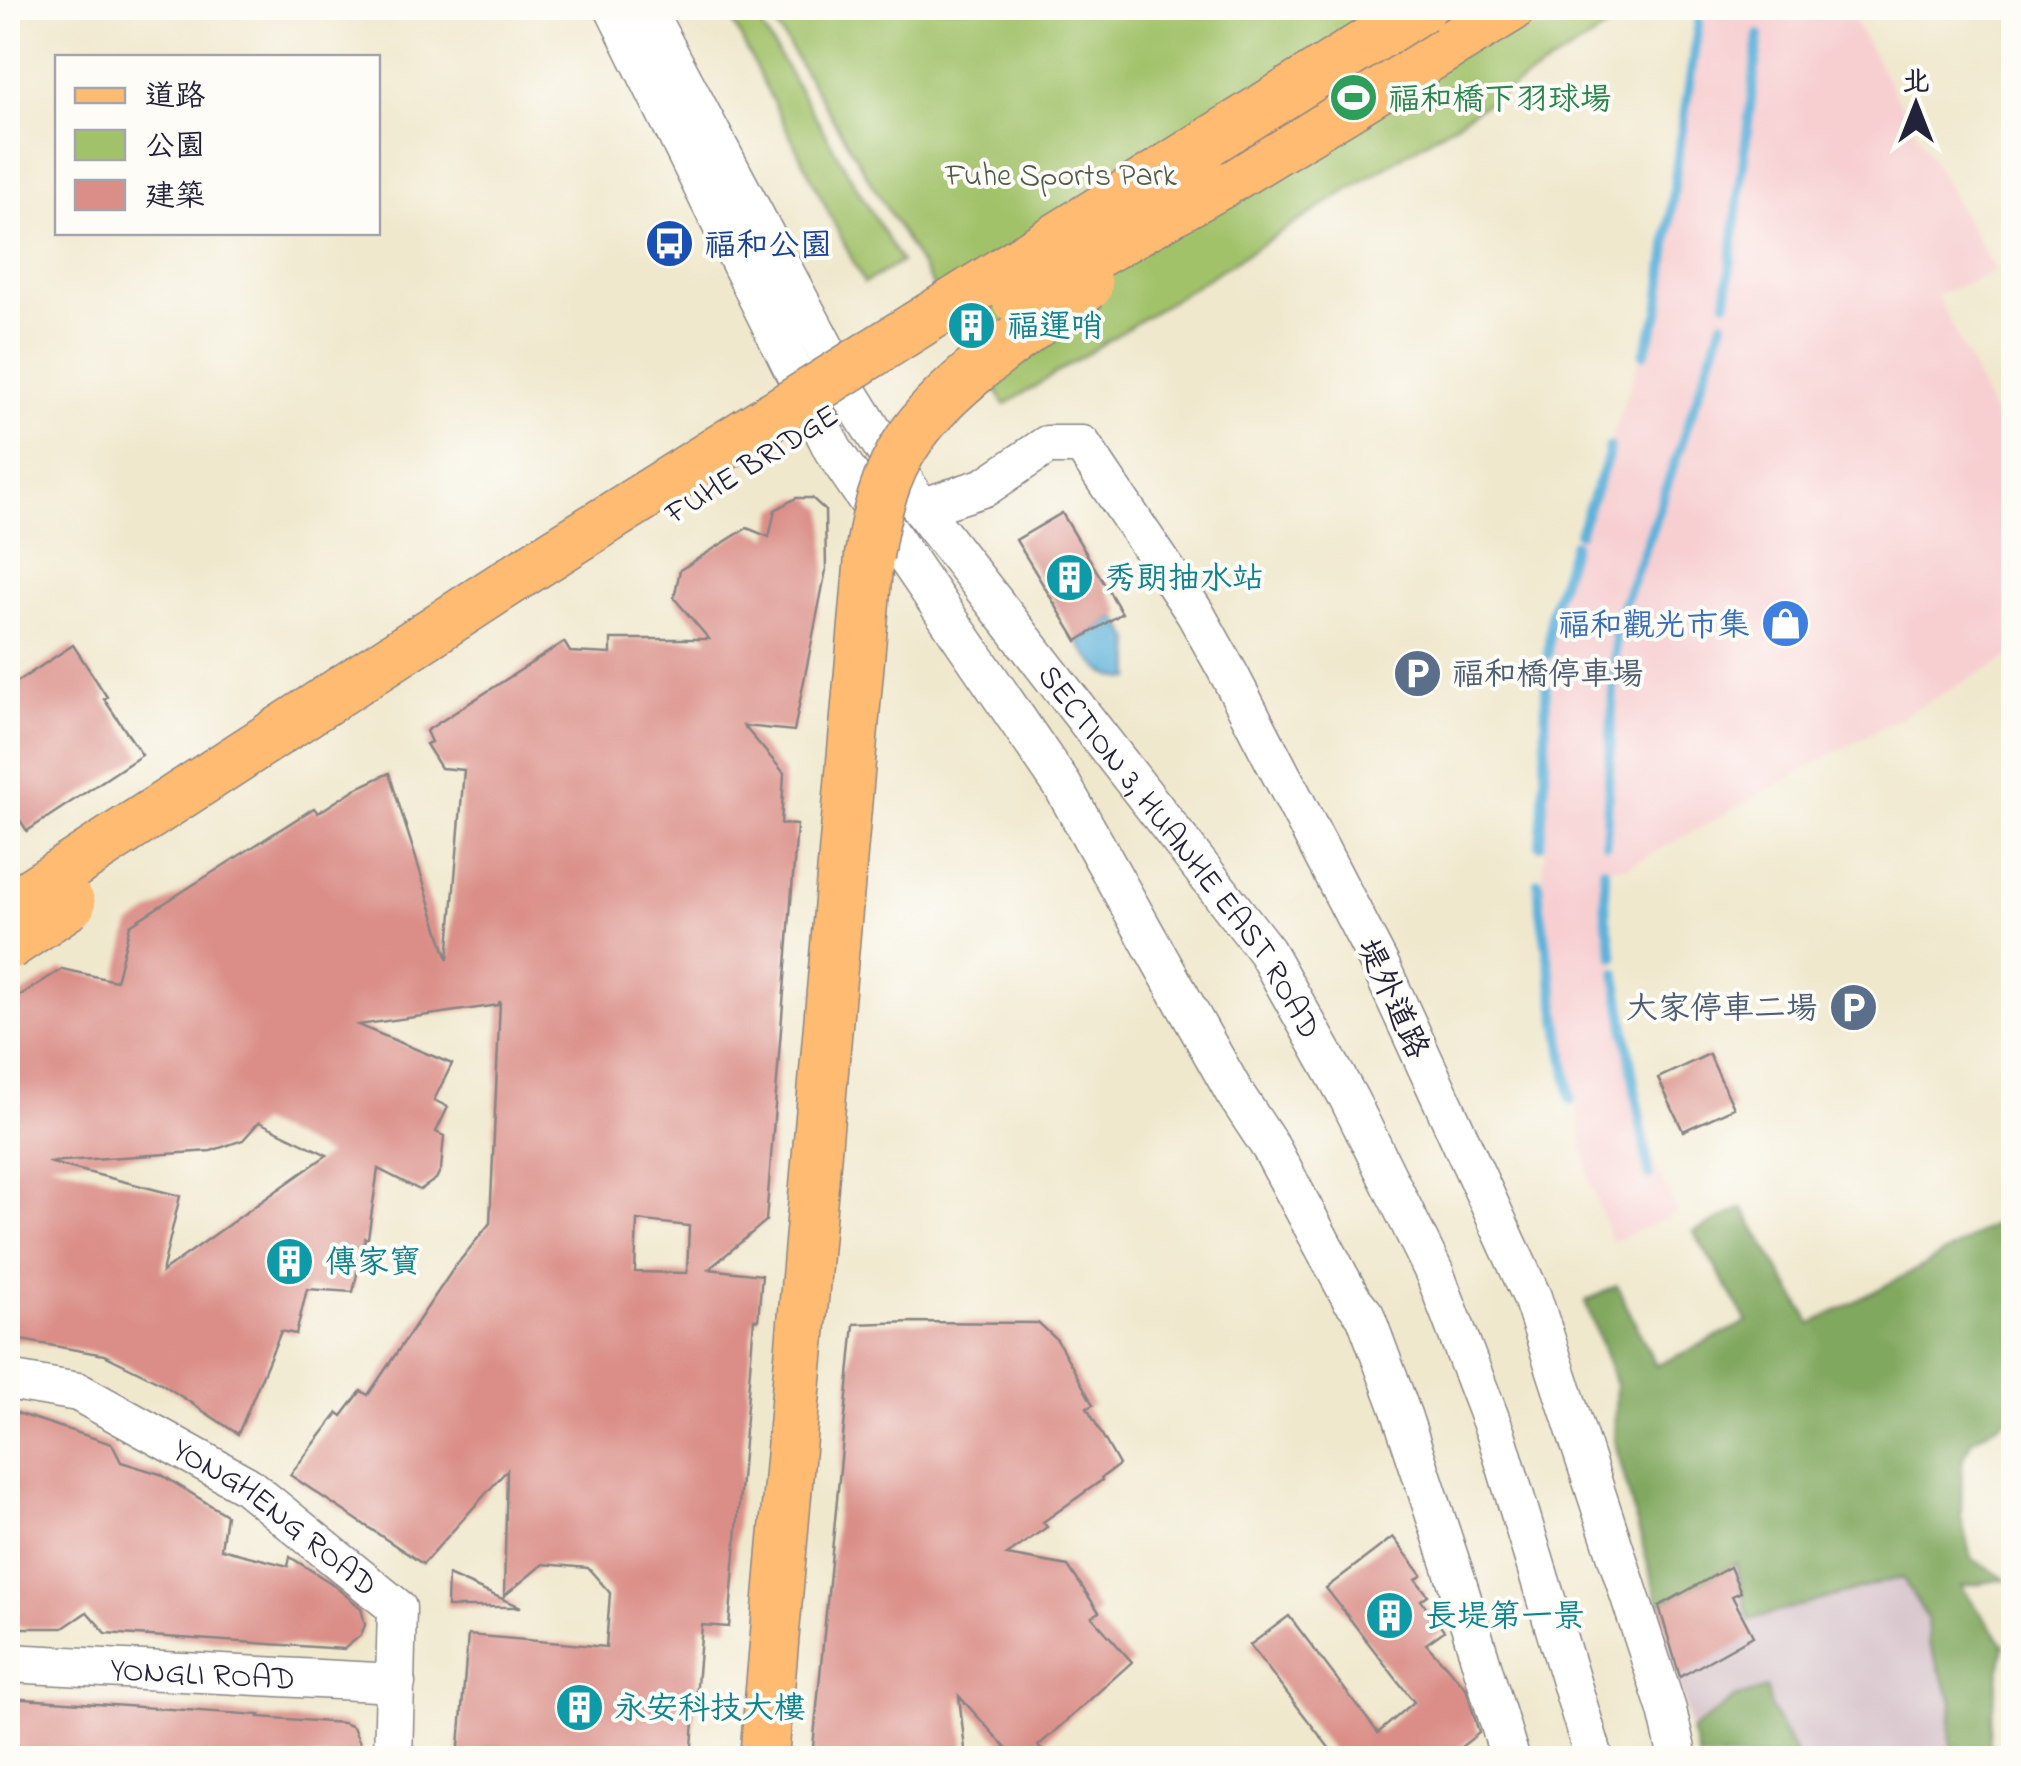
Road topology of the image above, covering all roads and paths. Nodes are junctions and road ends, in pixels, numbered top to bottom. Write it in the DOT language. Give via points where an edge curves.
graph roads {
  1 [pos="614,8"];
  2 [pos="645,8"];
  3 [pos="1422,8"];
  4 [pos="1511,8"];
  5 [pos="1218,186"];
  6 [pos="921,508"];
  7 [pos="8,907"];
  8 [pos="8,946"];
  9 [pos="8,1380"];
  10 [pos="8,1663"];
  11 [pos="396,1683"];
  12 [pos="392,1758"];
  13 [pos="764,1758"];
  14 [pos="1510,1758"];
  15 [pos="1594,1758"];
  16 [pos="1678,1758"];
  1 -- 14 [label="street, SECTION 3, HUANHE EAST ROAD" via="833,450 1062,784 1365,1316"];
  2 -- 6 [label="street, SECTION 3, HUANHE EAST ROAD" via="846,388"];
  3 -- 7 [label="main road, FUHE BRIDGE, bridge" via="546,558"];
  4 -- 5 [label="main road, FUHE BRIDGE"];
  5 -- 8 [label="main road, FUHE BRIDGE, bridge" via="1004,306 572,576"];
  5 -- 13 [label="main road, bridge" via="956,387 910,438 878,505"];
  6 -- 15 [label="street, SECTION 3, HUANHE EAST ROAD" via="1266,950 1349,1099 1434,1272 1497,1436"];
  6 -- 16 [label="street, 堤外道路" via="986,486 1047,445 1082,445 1195,614 1380,965 1532,1297"];
  9 -- 11 [label="street, YONGHENG ROAD" via="78,1392 246,1484 398,1608"];
  10 -- 11 [label="street, YONGLI ROAD"];
  11 -- 12 [label="street, YONGHENG ROAD"];
}
